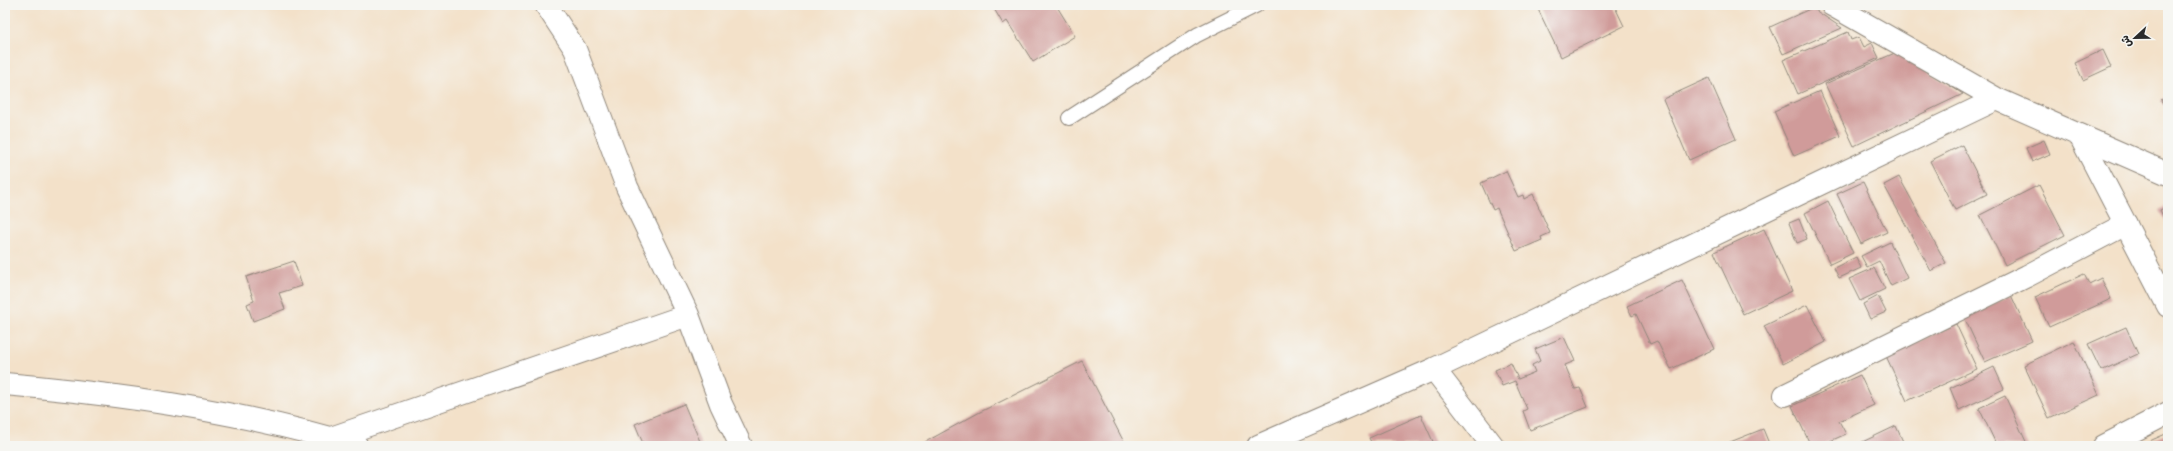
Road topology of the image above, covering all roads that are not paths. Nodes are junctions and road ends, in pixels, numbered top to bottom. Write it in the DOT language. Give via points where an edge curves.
graph roads {
  1 [pos="546,5"];
  2 [pos="1257,5"];
  3 [pos="1832,5"];
  4 [pos="1998,98"];
  5 [pos="1068,118"];
  6 [pos="2080,136"];
  7 [pos="2168,174"];
  8 [pos="2126,224"];
  9 [pos="2168,306"];
  10 [pos="688,315"];
  11 [pos="1434,369"];
  12 [pos="5,384"];
  13 [pos="1786,395"];
  14 [pos="2168,413"];
  15 [pos="331,438"];
  16 [pos="357,446"];
  17 [pos="741,446"];
  18 [pos="1258,446"];
  19 [pos="1493,446"];
  20 [pos="2104,446"];
  1 -- 10 [label="street" via="575,49 627,187"];
  2 -- 5 [label="lane" via="1197,35"];
  3 -- 4 [label="street"];
  4 -- 6 [label="street"];
  4 -- 11 [label="street"];
  6 -- 7 [label="street"];
  6 -- 8 [label="street"];
  8 -- 9 [label="street"];
  8 -- 13 [label="street"];
  10 -- 15 [label="street"];
  10 -- 17 [label="street" via="721,404"];
  11 -- 18 [label="street"];
  11 -- 19 [label="street"];
  12 -- 15 [label="street" via="156,403"];
  14 -- 20 [label="street"];
  15 -- 16 [label="street"];
}
